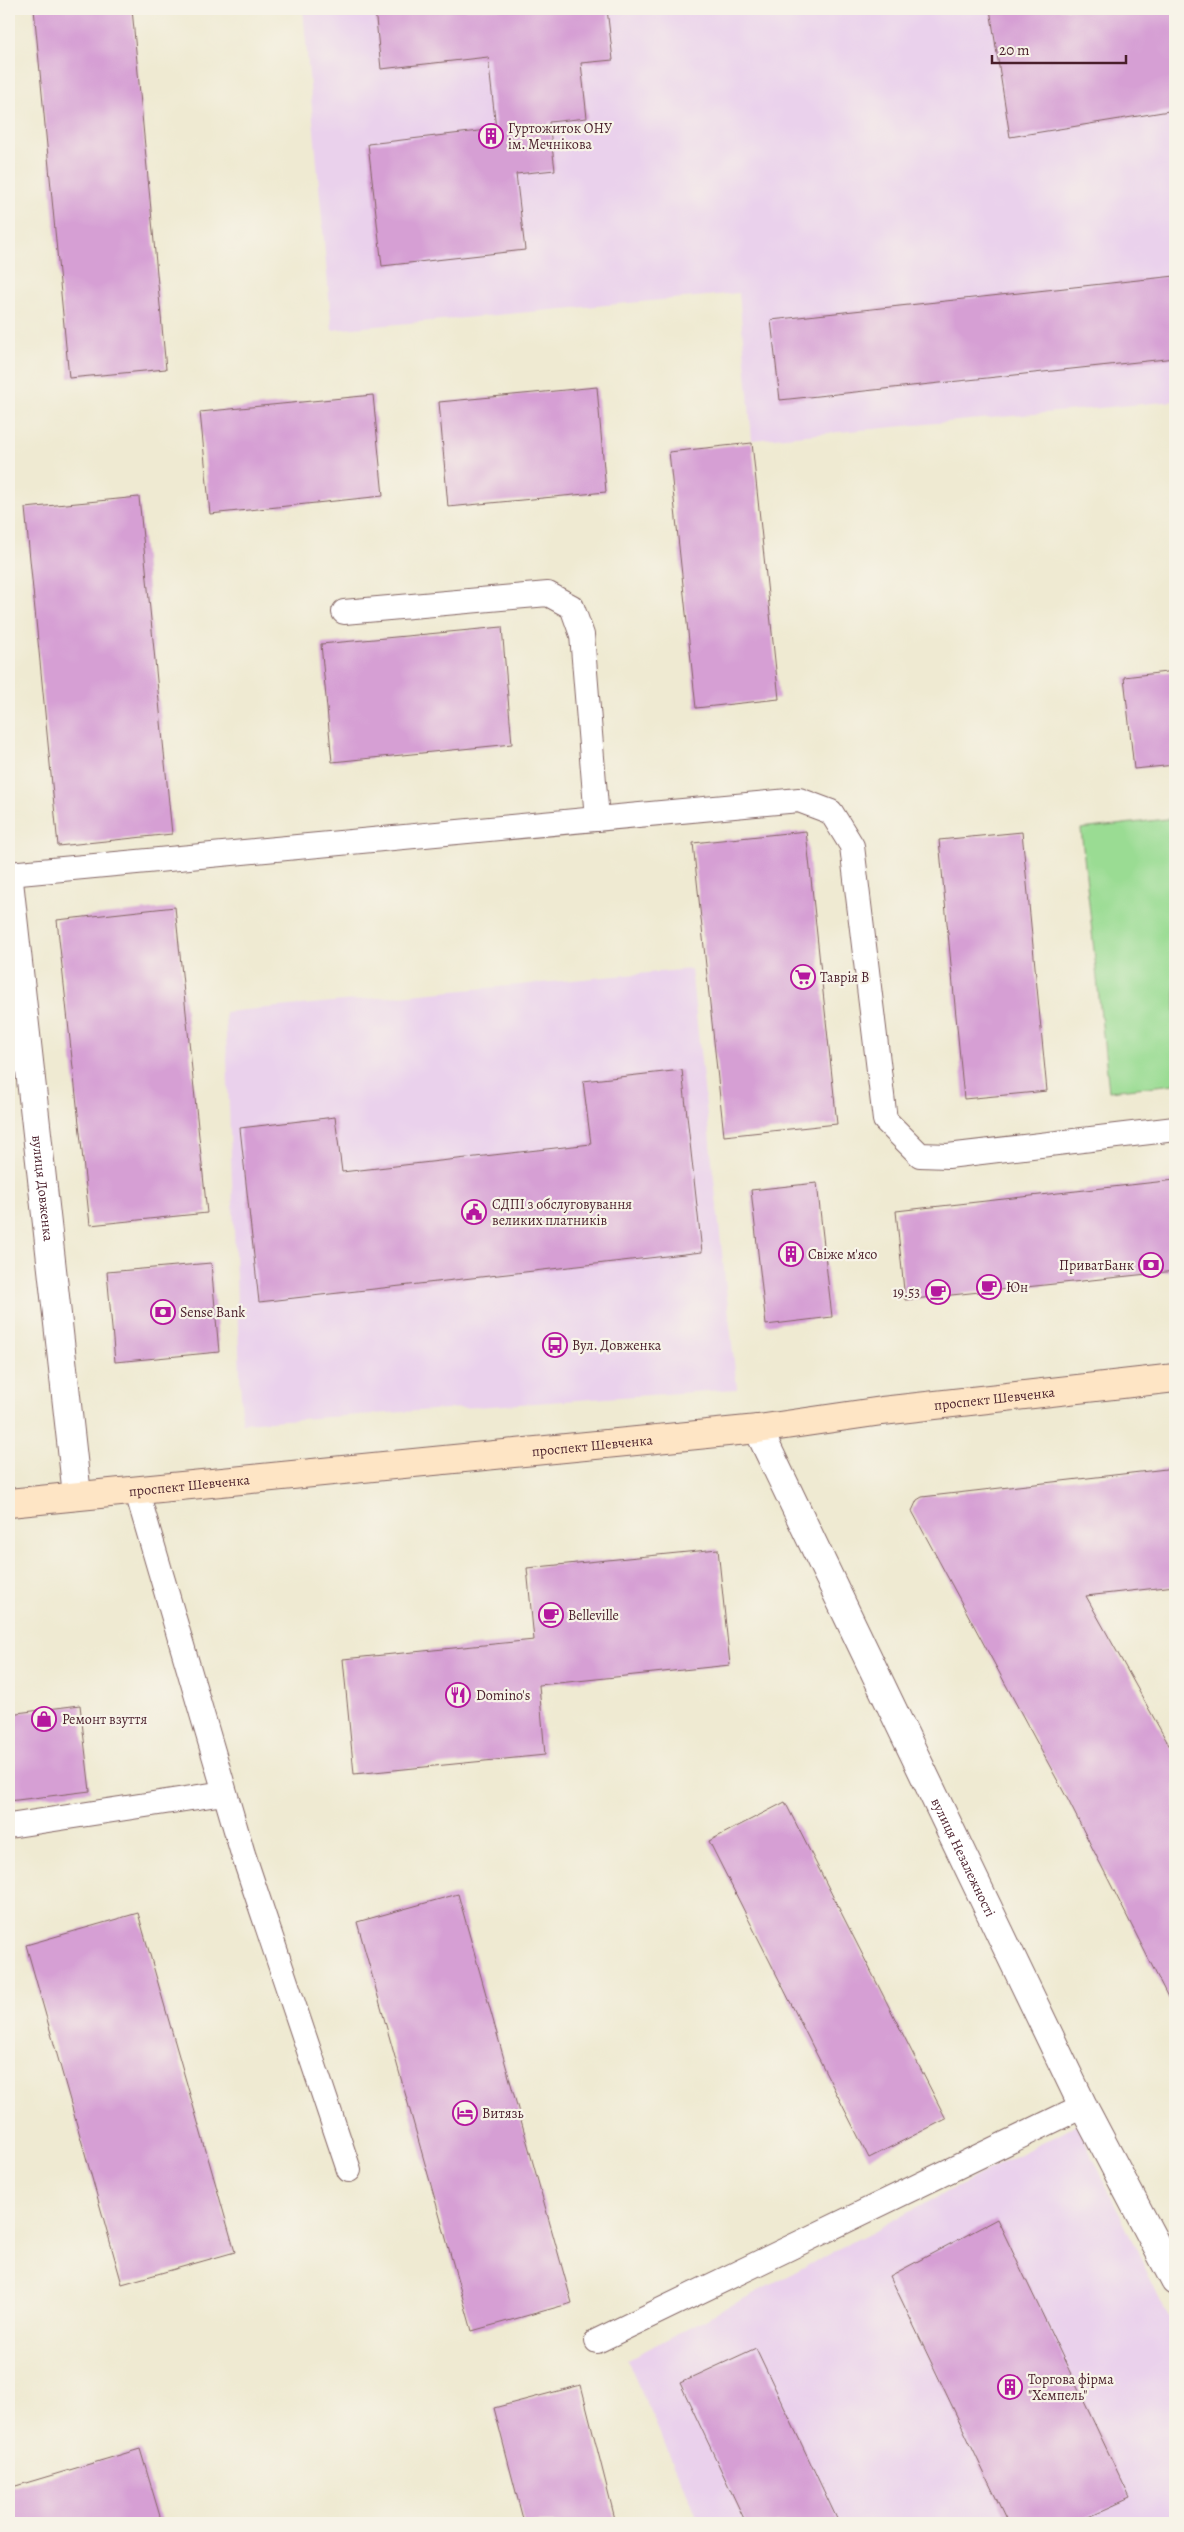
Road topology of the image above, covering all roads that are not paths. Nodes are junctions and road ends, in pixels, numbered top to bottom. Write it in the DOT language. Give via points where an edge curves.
graph roads {
  1 [pos="344,612"];
  2 [pos="597,819"];
  3 [pos="9,874"];
  4 [pos="9,881"];
  5 [pos="1175,1129"];
  6 [pos="1175,1378"];
  7 [pos="758,1429"];
  8 [pos="137,1492"];
  9 [pos="78,1496"];
  10 [pos="9,1503"];
  11 [pos="224,1793"];
  12 [pos="9,1826"];
  13 [pos="1083,2106"];
  14 [pos="349,2170"];
  15 [pos="1175,2282"];
  16 [pos="597,2341"];
  1 -- 2 [label="lane" via="548,594 572,608 582,634"];
  2 -- 3 [label="lane"];
  2 -- 5 [label="lane" via="799,800 831,812 852,846 885,1120 920,1154 948,1156"];
  4 -- 9 [label="street, вулиця Довженка"];
  6 -- 7 [label="main road, проспект Шевченка" via="882,1410"];
  7 -- 8 [label="main road, проспект Шевченка"];
  7 -- 13 [label="street, вулиця Незалежності"];
  8 -- 9 [label="main road, проспект Шевченка"];
  8 -- 11 [label="lane"];
  9 -- 10 [label="main road, проспект Шевченка"];
  11 -- 12 [label="lane"];
  11 -- 14 [label="lane"];
  13 -- 15 [label="street, вулиця Незалежності"];
  13 -- 16 [label="lane"];
}
